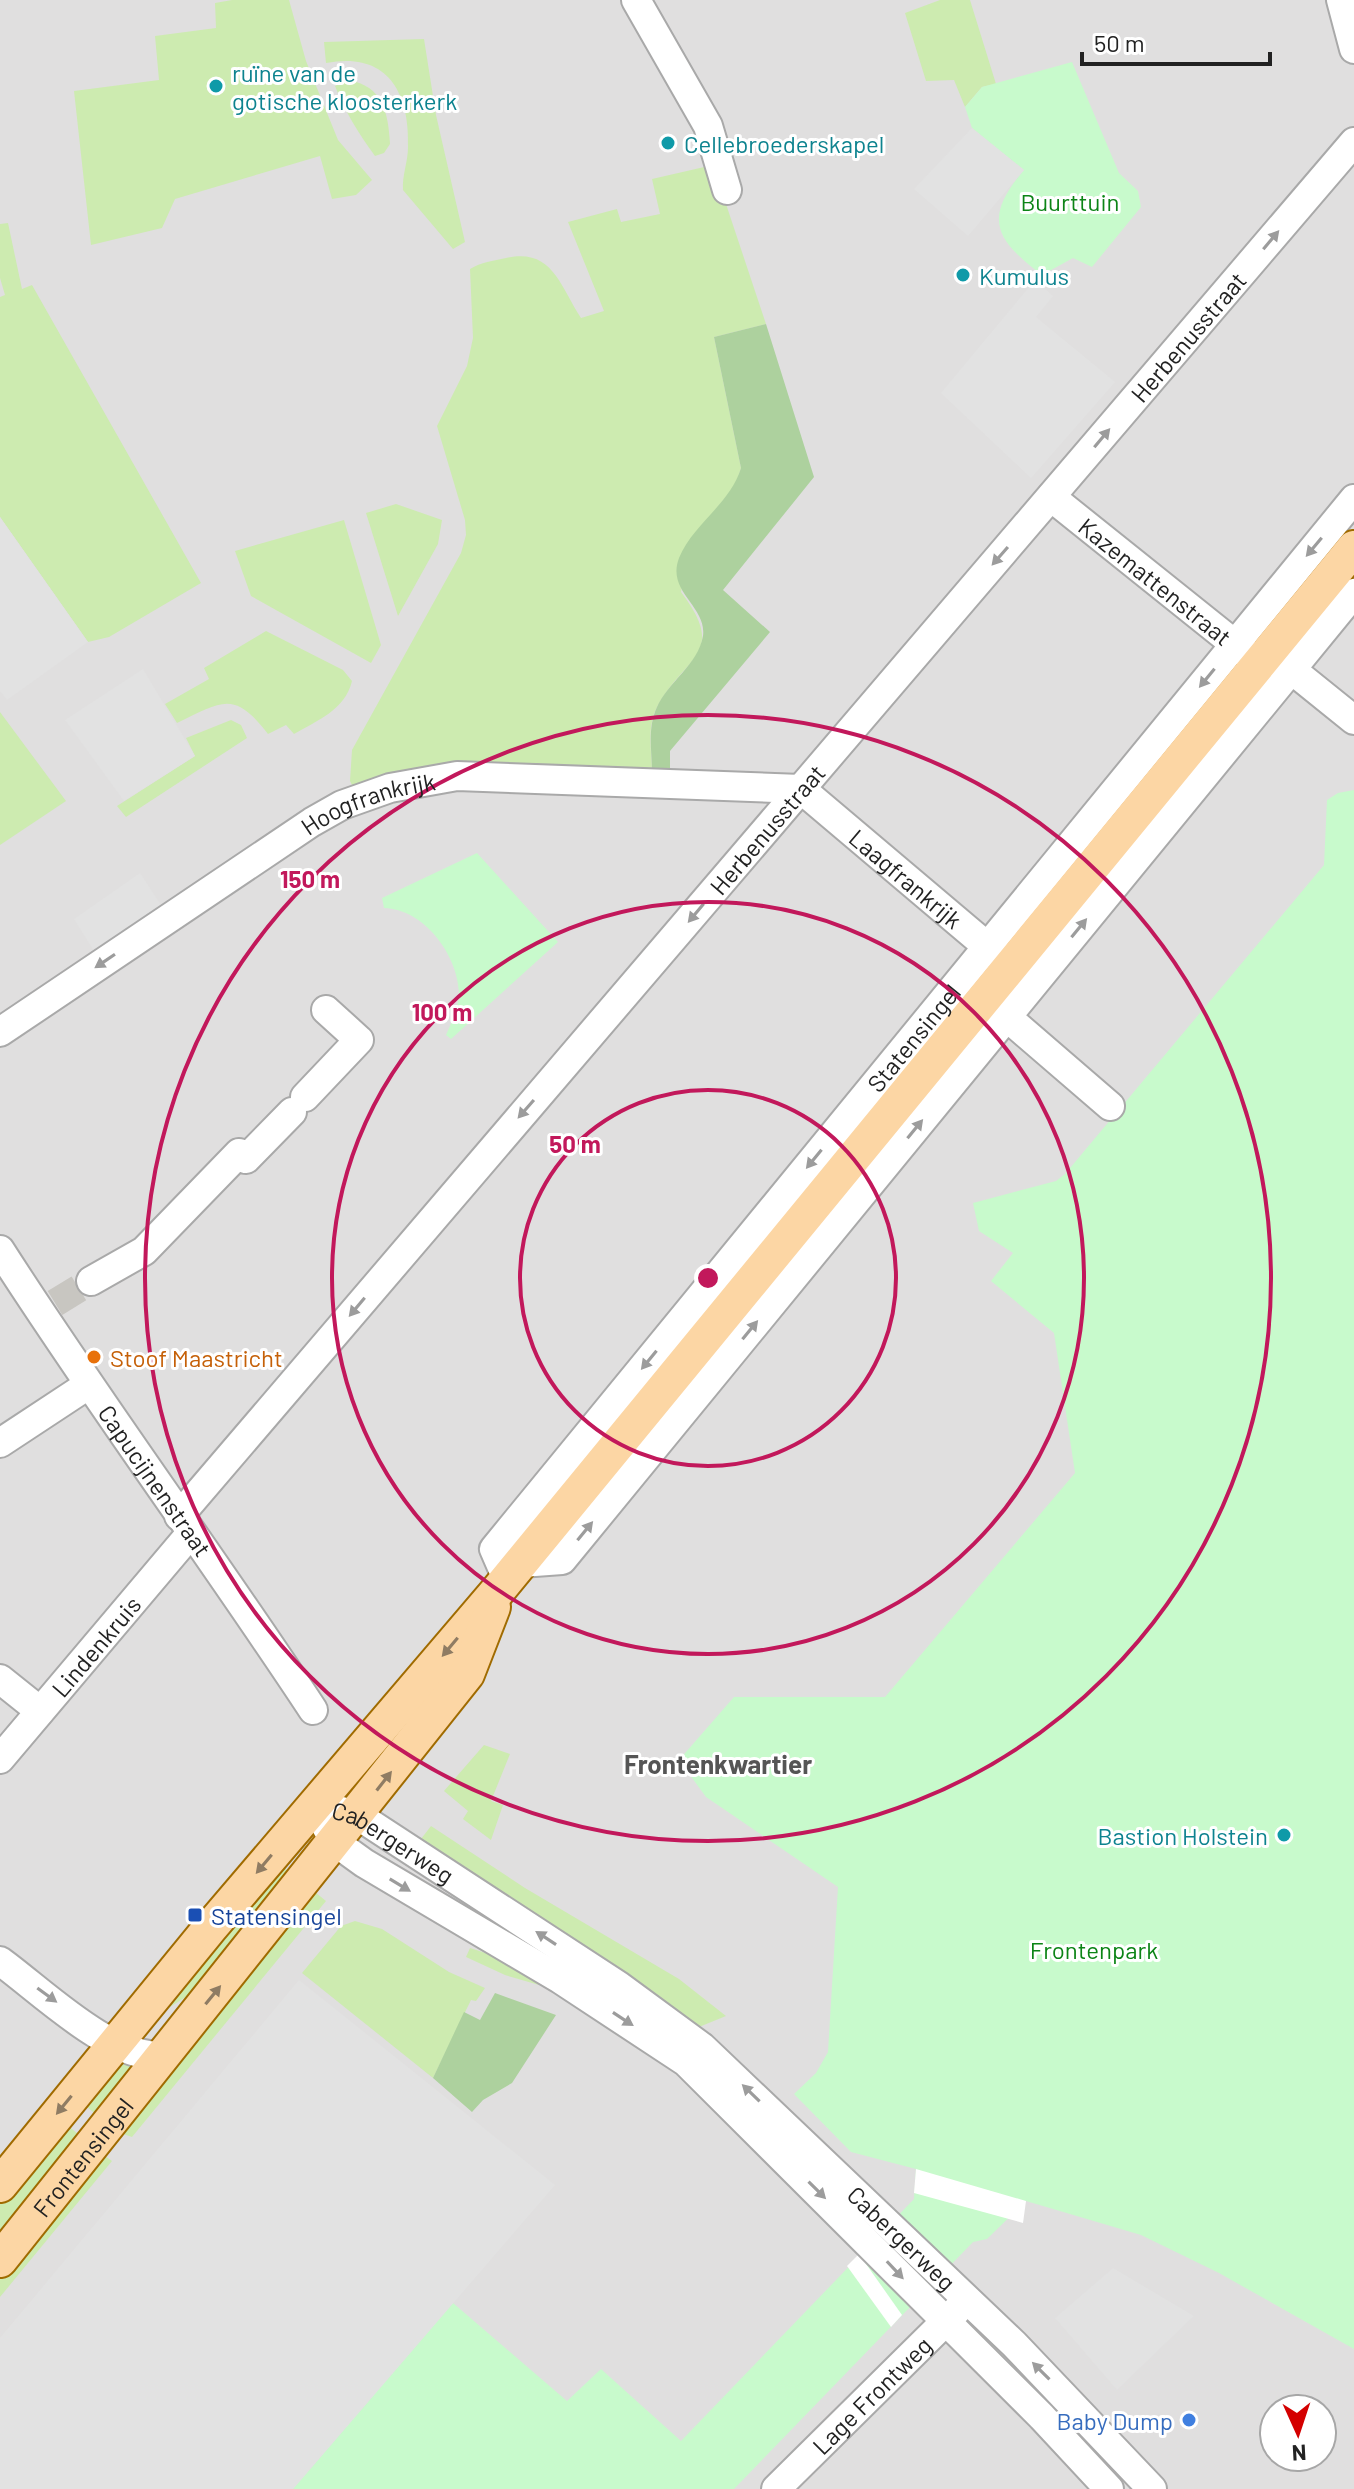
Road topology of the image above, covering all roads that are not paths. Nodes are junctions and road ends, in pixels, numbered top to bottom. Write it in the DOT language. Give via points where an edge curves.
graph roads {
  1 [pos="636,0"];
  2 [pos="1341,0"];
  3 [pos="1354,49"];
  4 [pos="1354,142"];
  5 [pos="727,190"];
  6 [pos="1051,497"];
  7 [pos="1354,499"];
  8 [pos="1354,548"];
  9 [pos="1354,593"];
  10 [pos="1263,657"];
  11 [pos="1354,720"];
  12 [pos="801,789"];
  13 [pos="999,957"];
  14 [pos="995,1007"];
  15 [pos="326,1010"];
  16 [pos="0,1032"];
  17 [pos="1110,1106"];
  18 [pos="0,1250"];
  19 [pos="91,1281"];
  20 [pos="88,1385"];
  21 [pos="0,1443"];
  22 [pos="185,1524"];
  23 [pos="509,1576"];
  24 [pos="0,1679"];
  25 [pos="313,1710"];
  26 [pos="40,1711"];
  27 [pos="5,1752"];
  28 [pos="314,1804"];
  29 [pos="357,1815"];
  30 [pos="335,1842"];
  31 [pos="0,1961"];
  32 [pos="114,2045"];
  33 [pos="165,2056"];
  34 [pos="0,2185"];
  35 [pos="879,2234"];
  36 [pos="0,2260"];
  37 [pos="967,2300"];
  38 [pos="945,2322"];
  39 [pos="776,2489"];
  40 [pos="1109,2489"];
  41 [pos="1152,2489"];
  1 -- 5 [label="street" via="708,126"];
  2 -- 3 [label="street"];
  6 -- 4 [label="street, Herbenusstraat, one-way"];
  6 -- 10 [label="street, Kazemattenstraat"];
  6 -- 12 [label="street, Herbenusstraat, one-way"];
  7 -- 10 [label="street, Statensingel, one-way"];
  8 -- 10 [label="main road, Statensingel"];
  9 -- 10 [label="street, Statensingel"];
  10 -- 11 [label="street, Kazemattenstraat"];
  10 -- 13 [label="main road, Statensingel"];
  14 -- 10 [label="street, Statensingel, one-way"];
  12 -- 13 [label="street, Laagfrankrijk"];
  12 -- 16 [label="street, Hoogfrankrijk, one-way" via="457,776 412,782 332,811"];
  12 -- 22 [label="street, Herbenusstraat, one-way"];
  13 -- 14 [label="main road, Statensingel"];
  13 -- 23 [label="street, Statensingel, one-way" via="494,1549"];
  14 -- 17 [label="street"];
  14 -- 23 [label="main road, Statensingel"];
  15 -- 19 [label="street" via="359,1040 246,1159 239,1153 144,1251"];
  18 -- 20 [label="street, Capucijnenstraat" via="48,1308"];
  20 -- 21 [label="street"];
  20 -- 22 [label="street, Capucijnenstraat"];
  22 -- 25 [label="street, Capucijnenstraat"];
  22 -- 26 [label="street, Lindenkruis"];
  23 -- 28 [label="main road, Statensingel, one-way"];
  29 -- 23 [label="main road, Statensingel, one-way" via="474,1662"];
  24 -- 26 [label="street"];
  26 -- 27 [label="street, Lindenkruis"];
  28 -- 29 [label="street, Cabergerweg"];
  28 -- 30 [label="street, Cabergerweg"];
  28 -- 32 [label="main road, Statensingel, one-way"];
  29 -- 30 [label="main road, Statensingel"];
  35 -- 29 [label="street, Cabergerweg, one-way" via="742,2084 656,2011"];
  33 -- 30 [label="main road, Statensingel, one-way"];
  30 -- 35 [label="street, Cabergerweg, one-way" via="686,2062"];
  31 -- 32 [label="street, one-way"];
  32 -- 33 [label="street"];
  32 -- 34 [label="main road, Frontensingel, one-way"];
  33 -- 36 [label="main road, Frontensingel"];
  35 -- 37 [label="street, Cabergerweg"];
  35 -- 38 [label="street, Cabergerweg, one-way" via="920,2297"];
  37 -- 38 [label="street, Lage Frontweg"];
  41 -- 37 [label="street, Cabergerweg, one-way"];
  38 -- 39 [label="street, Lage Frontweg"];
  38 -- 40 [label="street, Cabergerweg"];
}
